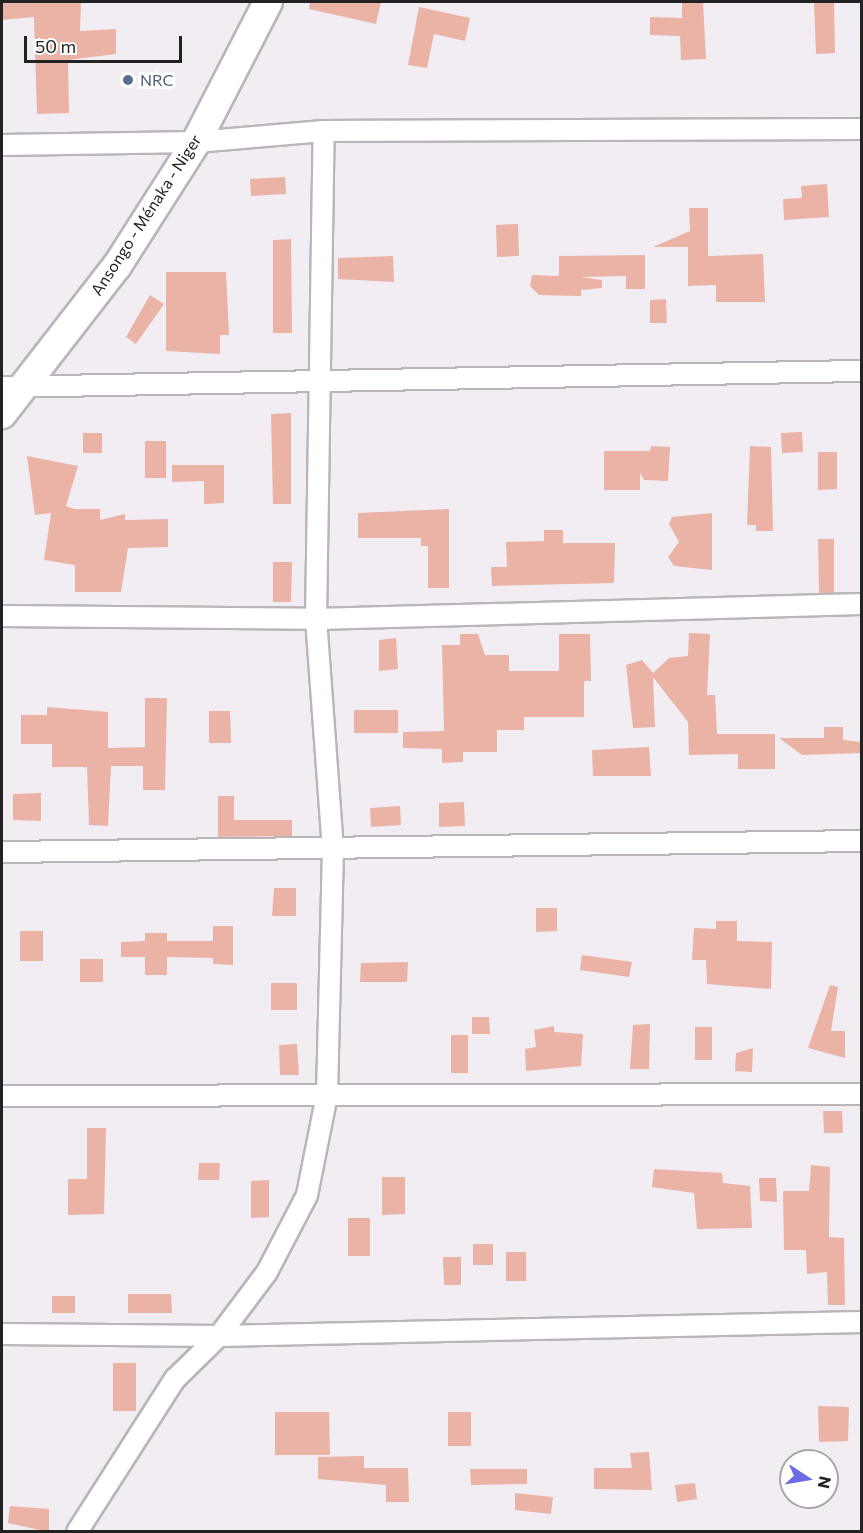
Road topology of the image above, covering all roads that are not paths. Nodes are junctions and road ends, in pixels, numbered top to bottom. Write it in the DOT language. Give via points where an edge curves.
graph roads {
  1 [pos="268,2"];
  2 [pos="861,129"];
  3 [pos="324,132"];
  4 [pos="196,142"];
  5 [pos="2,145"];
  6 [pos="861,371"];
  7 [pos="321,383"];
  8 [pos="13,387"];
  9 [pos="2,414"];
  10 [pos="861,604"];
  11 [pos="2,616"];
  12 [pos="315,619"];
  13 [pos="861,841"];
  14 [pos="333,850"];
  15 [pos="2,852"];
  16 [pos="861,1094"];
  17 [pos="327,1095"];
  18 [pos="2,1096"];
  19 [pos="861,1322"];
  20 [pos="2,1334"];
  21 [pos="219,1336"];
  22 [pos="77,1532"];
  1 -- 4 [label="main road, Ansongo - Ménaka - Niger"];
  2 -- 3 [label="street"];
  3 -- 4 [label="street"];
  3 -- 7 [label="street"];
  4 -- 5 [label="street"];
  4 -- 8 [label="main road, Ansongo - Ménaka - Niger" via="117,266"];
  6 -- 7 [label="street"];
  7 -- 8 [label="street"];
  7 -- 12 [label="street"];
  8 -- 9 [label="main road, Ansongo - Ménaka - Niger"];
  10 -- 12 [label="street"];
  11 -- 12 [label="street"];
  12 -- 14 [label="street"];
  13 -- 14 [label="street"];
  14 -- 15 [label="street"];
  14 -- 17 [label="street"];
  16 -- 17 [label="street"];
  17 -- 18 [label="street"];
  17 -- 21 [label="street" via="307,1195 267,1272"];
  19 -- 21 [label="street"];
  20 -- 21 [label="street"];
  21 -- 22 [label="street" via="175,1379"];
}
